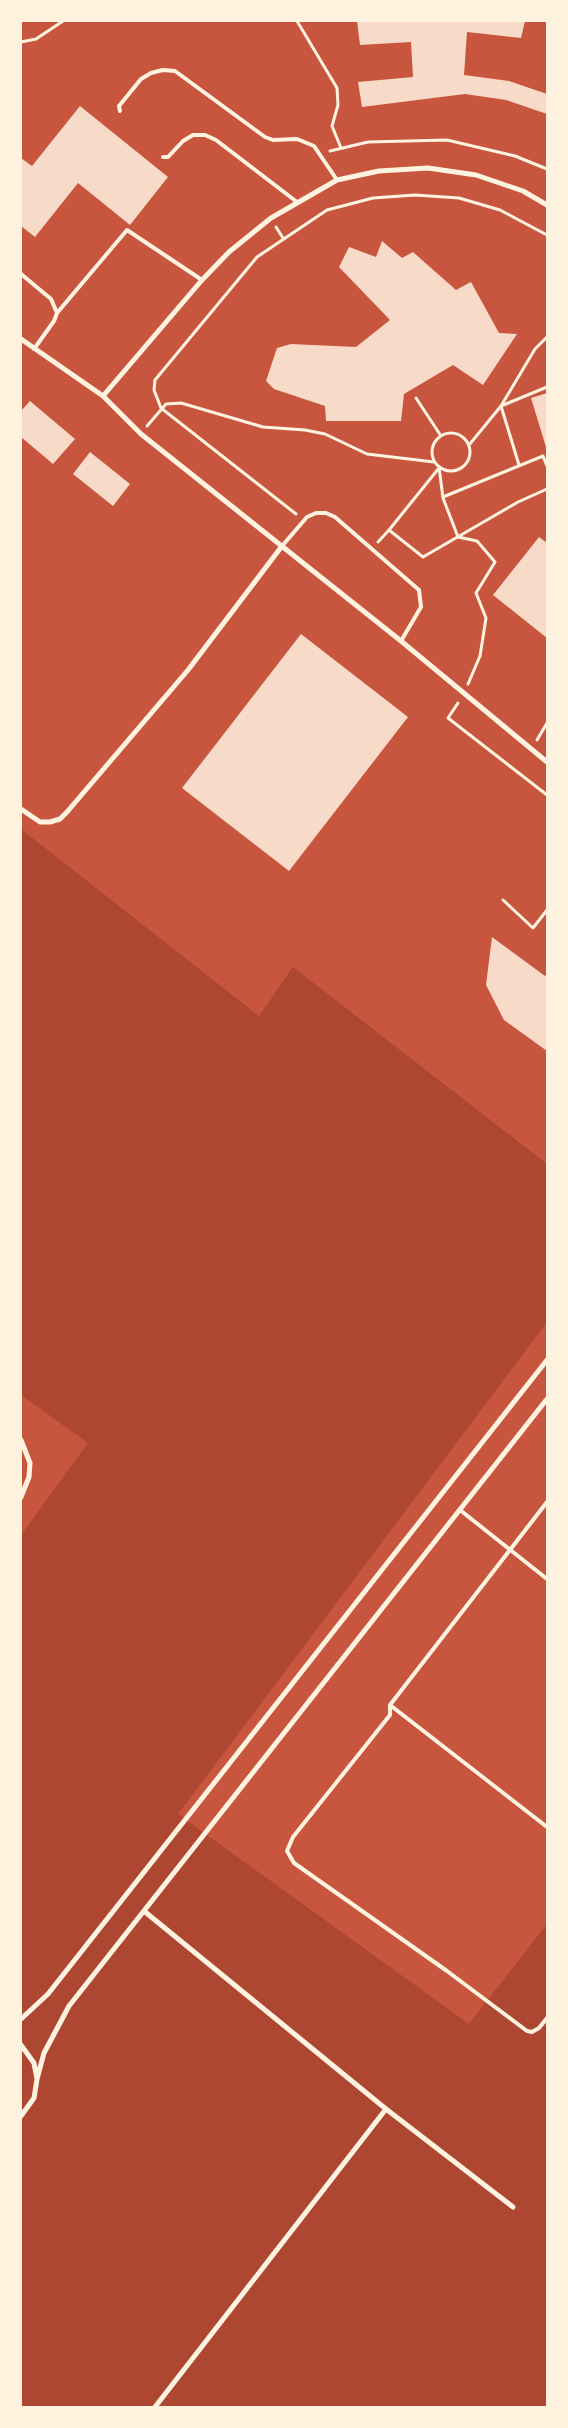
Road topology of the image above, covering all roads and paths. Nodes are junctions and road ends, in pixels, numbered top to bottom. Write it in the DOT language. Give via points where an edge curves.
graph roads {
  1 [pos="63,21"];
  2 [pos="298,21"];
  3 [pos="21,42"];
  4 [pos="120,111"];
  5 [pos="341,148"];
  6 [pos="320,154"];
  7 [pos="163,157"];
  8 [pos="547,169"];
  9 [pos="336,180"];
  10 [pos="297,202"];
  11 [pos="547,205"];
  12 [pos="547,235"];
  13 [pos="21,274"];
  14 [pos="202,280"];
  15 [pos="57,313"];
  16 [pos="547,337"];
  17 [pos="21,339"];
  18 [pos="34,349"];
  19 [pos="547,387"];
  20 [pos="103,396"];
  21 [pos="416,398"];
  22 [pos="501,406"];
  23 [pos="161,408"];
  24 [pos="141,434"];
  25 [pos="441,436"];
  26 [pos="469,445"];
  27 [pos="434,462"];
  28 [pos="519,465"];
  29 [pos="547,466"];
  30 [pos="440,467"];
  31 [pos="547,490"];
  32 [pos="443,498"];
  33 [pos="304,520"];
  34 [pos="389,530"];
  35 [pos="458,537"];
  36 [pos="282,546"];
  37 [pos="372,548"];
  38 [pos="401,641"];
  39 [pos="464,694"];
  40 [pos="547,724"];
  41 [pos="531,750"];
  42 [pos="547,762"];
  43 [pos="547,795"];
  44 [pos="21,809"];
  45 [pos="503,900"];
  46 [pos="547,910"];
  47 [pos="547,1360"];
  48 [pos="547,1399"];
  49 [pos="21,1440"];
  50 [pos="21,1497"];
  51 [pos="547,1502"];
  52 [pos="460,1510"];
  53 [pos="511,1550"];
  54 [pos="547,1579"];
  55 [pos="390,1705"];
  56 [pos="547,1827"];
  57 [pos="144,1911"];
  58 [pos="547,2018"];
  59 [pos="21,2019"];
  60 [pos="21,2045"];
  61 [pos="37,2079"];
  62 [pos="386,2109"];
  63 [pos="21,2116"];
  64 [pos="513,2207"];
  65 [pos="155,2407"];
  1 -- 3 [label="path" via="36,39"];
  2 -- 5 [label="path" via="337,88 338,105 332,126"];
  4 -- 6 [label="lane" via="119,106 141,79 163,70 176,71 265,137 306,141"];
  5 -- 6 [label="path"];
  5 -- 8 [label="path" via="368,142 447,140 515,156"];
  6 -- 9 [label="lane"];
  7 -- 10 [label="lane" via="168,157 193,135 205,134"];
  9 -- 10 [label="street"];
  9 -- 11 [label="street" via="379,171 428,168 476,174 523,191"];
  10 -- 14 [label="street" via="271,218 229,252"];
  12 -- 23 [label="path" via="500,210 459,198 415,195 373,198 327,210 257,256 213,308 155,380 154,390"];
  13 -- 15 [label="lane" via="51,299"];
  14 -- 15 [label="lane" via="127,230"];
  14 -- 20 [label="street"];
  15 -- 18 [label="lane"];
  16 -- 22 [label="path" via="535,349"];
  17 -- 18 [label="street"];
  18 -- 20 [label="street"];
  19 -- 22 [label="path"];
  20 -- 24 [label="street"];
  21 -- 25 [label="path"];
  22 -- 26 [label="path"];
  22 -- 28 [label="path"];
  23 -- 24 [label="path"];
  23 -- 27 [label="path" via="173,402 181,403 263,427 320,433 367,454"];
  23 -- 33 [label="path"];
  24 -- 36 [label="street"];
  25 -- 26 [label="path" via="457,434"];
  25 -- 27 [label="path" via="432,448"];
  26 -- 30 [label="path" via="469,459 460,469 453,471"];
  27 -- 30 [label="path"];
  28 -- 29 [label="path" via="543,456"];
  28 -- 32 [label="path"];
  30 -- 32 [label="path"];
  30 -- 34 [label="path"];
  31 -- 35 [label="path" via="518,502"];
  32 -- 35 [label="path"];
  33 -- 36 [label="lane"];
  33 -- 37 [label="lane" via="316,513 326,513"];
  34 -- 35 [label="path" via="423,557"];
  34 -- 37 [label="path"];
  35 -- 39 [label="path" via="477,541 495,562 476,592 486,618 480,656"];
  36 -- 38 [label="street"];
  36 -- 44 [label="street" via="188,670 67,812 60,819 40,822"];
  37 -- 38 [label="lane" via="419,590 421,607"];
  38 -- 39 [label="street"];
  39 -- 41 [label="street"];
  39 -- 43 [label="path" via="448,718"];
  40 -- 41 [label="path"];
  41 -- 42 [label="street"];
  45 -- 46 [label="path" via="533,928"];
  47 -- 59 [label="street" via="48,1994"];
  48 -- 52 [label="street"];
  49 -- 50 [label="street" via="30,1470"];
  51 -- 53 [label="lane"];
  52 -- 53 [label="lane"];
  52 -- 57 [label="street"];
  53 -- 54 [label="lane"];
  53 -- 55 [label="lane"];
  55 -- 56 [label="lane"];
  55 -- 58 [label="lane" via="390,1715 293,1837 288,1846 289,1856 294,1863 527,2031 539,2028"];
  57 -- 61 [label="street" via="69,2006 44,2053"];
  57 -- 62 [label="street"];
  60 -- 61 [label="street" via="34,2063"];
  61 -- 63 [label="street" via="34,2098"];
  62 -- 64 [label="street"];
  62 -- 65 [label="street"];
}
